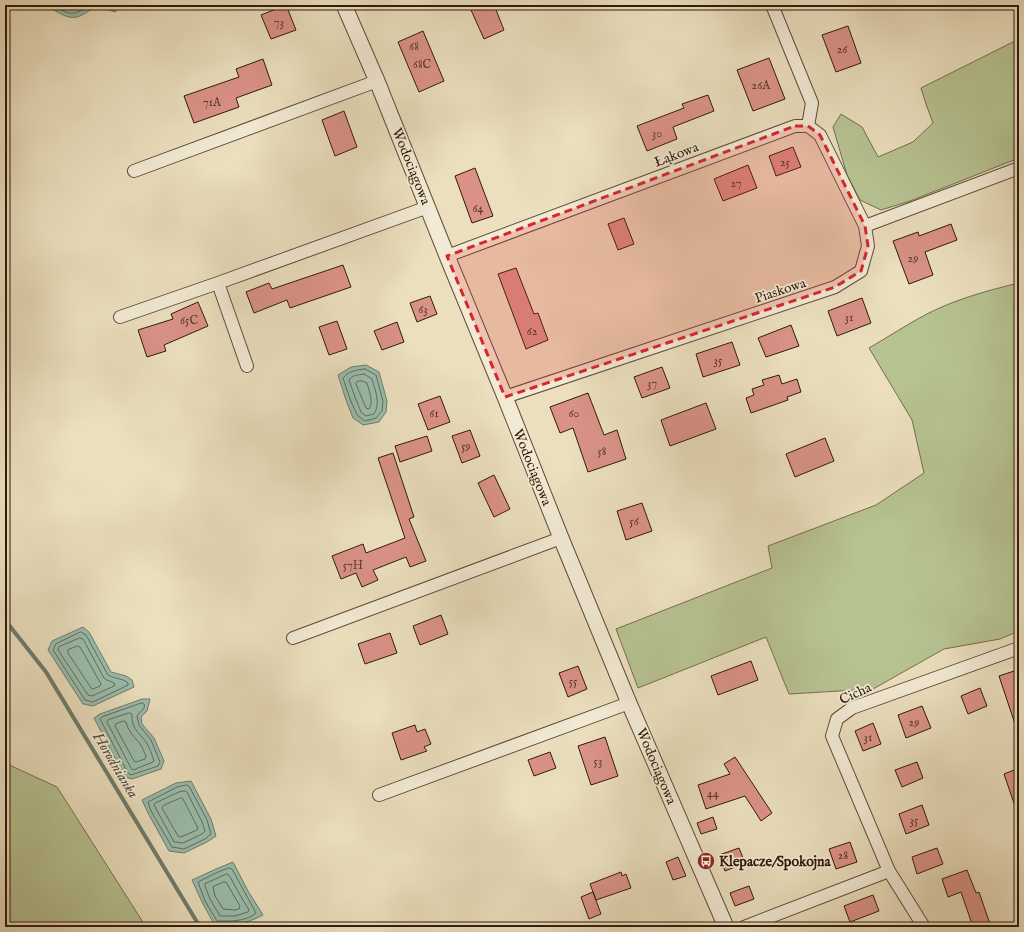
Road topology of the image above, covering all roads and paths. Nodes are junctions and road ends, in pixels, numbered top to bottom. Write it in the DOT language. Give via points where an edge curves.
graph roads {
  1 [pos="344,5"];
  2 [pos="772,5"];
  3 [pos="377,81"];
  4 [pos="808,126"];
  5 [pos="1019,168"];
  6 [pos="134,171"];
  7 [pos="428,207"];
  8 [pos="865,226"];
  9 [pos="447,256"];
  10 [pos="218,283"];
  11 [pos="120,316"];
  12 [pos="247,366"];
  13 [pos="505,397"];
  14 [pos="561,538"];
  15 [pos="293,638"];
  16 [pos="1019,648"];
  17 [pos="629,703"];
  18 [pos="379,795"];
  19 [pos="889,871"];
  20 [pos="726,927"];
  21 [pos="744,927"];
  22 [pos="924,927"];
  1 -- 3 [label="street, Wodociągowa"];
  2 -- 4 [label="street" via="812,103"];
  3 -- 6 [label="street"];
  3 -- 7 [label="street, Wodociągowa"];
  4 -- 8 [label="street" via="820,134"];
  4 -- 9 [label="street, Łąkowa" via="795,126"];
  5 -- 8 [label="street"];
  7 -- 9 [label="street, Wodociągowa"];
  7 -- 10 [label="street"];
  8 -- 13 [label="street, Piaskowa" via="868,246 861,271 835,287"];
  9 -- 13 [label="street, Wodociągowa"];
  10 -- 11 [label="street"];
  10 -- 12 [label="street"];
  13 -- 14 [label="street, Wodociągowa"];
  14 -- 15 [label="street"];
  14 -- 17 [label="street, Wodociągowa"];
  16 -- 19 [label="street, Cicha" via="852,708 837,719 832,736"];
  17 -- 18 [label="street"];
  17 -- 20 [label="street, Wodociągowa"];
  19 -- 21 [label="street"];
  19 -- 22 [label="street, Cicha"];
}
